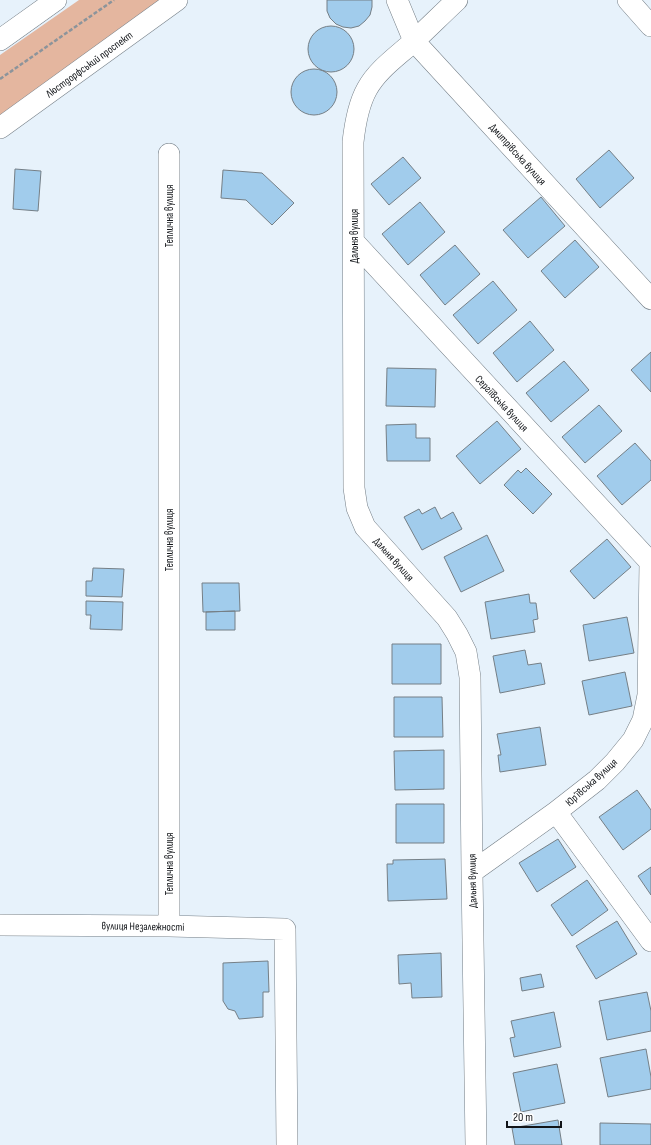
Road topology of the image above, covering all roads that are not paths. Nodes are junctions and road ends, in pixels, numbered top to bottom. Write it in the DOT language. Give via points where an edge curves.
graph roads {
  1 [pos="56,0"];
  2 [pos="177,0"];
  3 [pos="397,0"];
  4 [pos="457,0"];
  5 [pos="628,0"];
  6 [pos="651,26"];
  7 [pos="0,40"];
  8 [pos="414,41"];
  9 [pos="0,128"];
  10 [pos="169,154"];
  11 [pos="354,242"];
  12 [pos="651,299"];
  13 [pos="651,563"];
  14 [pos="556,812"];
  15 [pos="472,872"];
  16 [pos="0,925"];
  17 [pos="169,926"];
  18 [pos="651,941"];
  19 [pos="287,1145"];
  20 [pos="476,1145"];
  1 -- 7 [label="street"];
  2 -- 9 [label="street, Люстдорфський проспект"];
  3 -- 8 [label="street, Дмитрівська вулиця"];
  4 -- 8 [label="street, Дальня вулиця"];
  5 -- 6 [label="street"];
  8 -- 11 [label="street, Дальня вулиця" via="381,70 367,88 359,106 353,142"];
  8 -- 12 [label="street, Дмитрівська вулиця"];
  10 -- 17 [label="street, Теплична вулиця"];
  11 -- 13 [label="street, Сергіївська вулиця"];
  11 -- 15 [label="street, Дальня вулиця" via="354,488 357,508 366,527 447,618 466,652 470,677"];
  13 -- 14 [label="street, Юрʼївська вулиця" via="648,695 643,720 633,740 615,762 597,780"];
  14 -- 15 [label="street, Юрʼївська вулиця"];
  14 -- 18 [label="street, Юрʼївська вулиця"];
  15 -- 20 [label="street, Дальня вулиця"];
  16 -- 17 [label="street, вулиця Незалежності"];
  17 -- 19 [label="street, вулиця Незалежності" via="285,929"];
}
